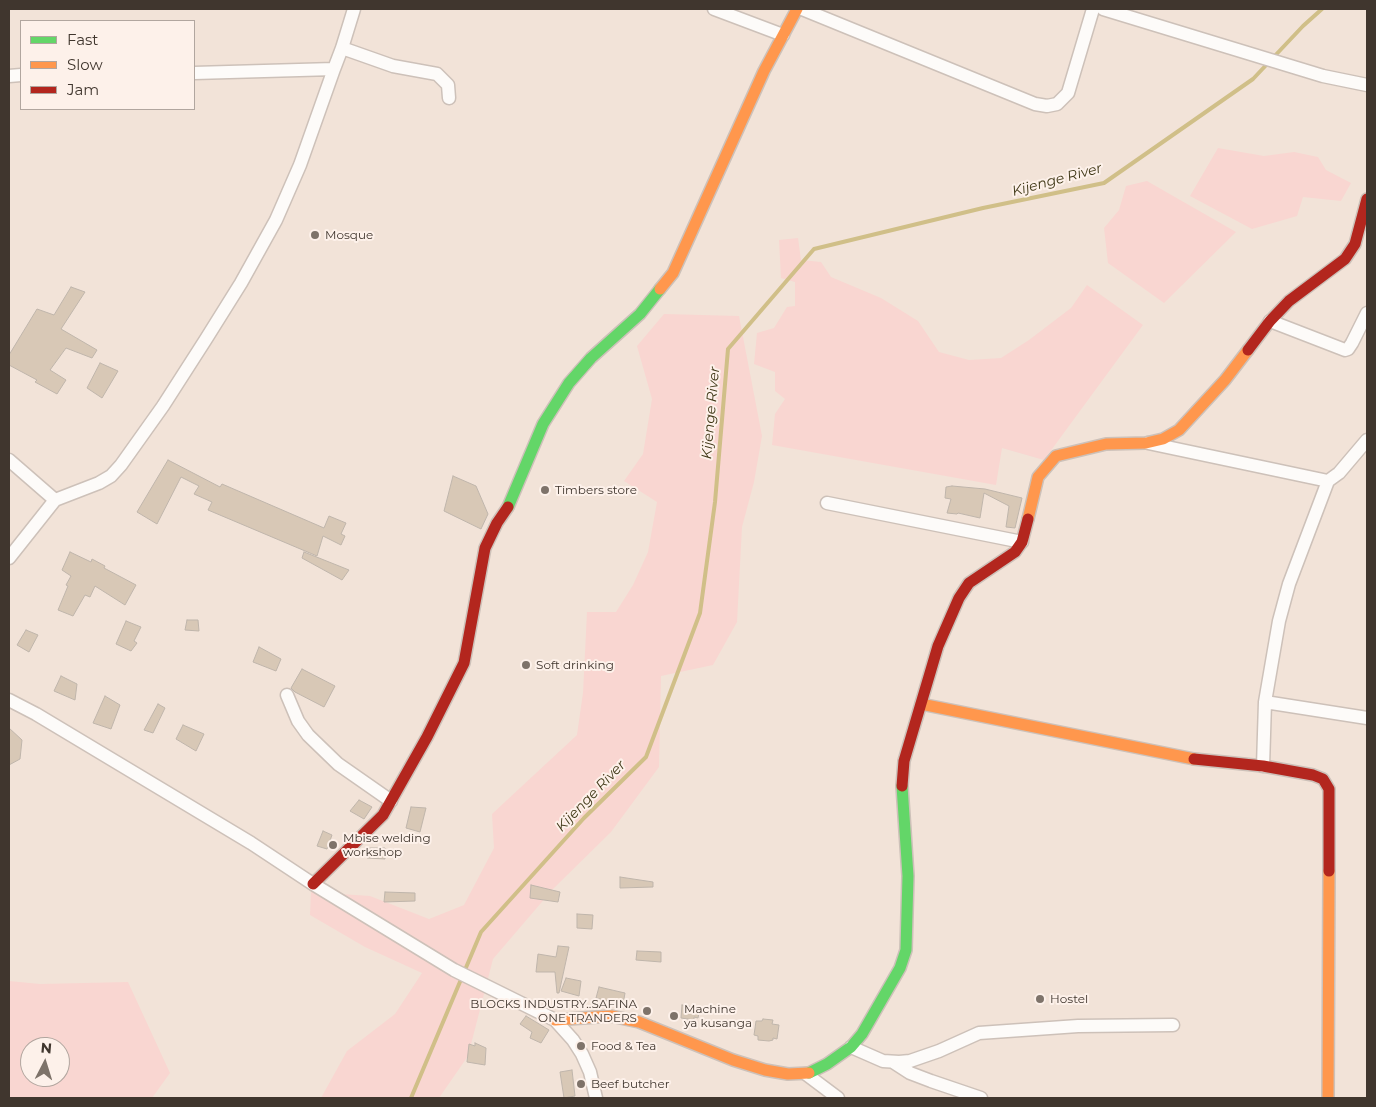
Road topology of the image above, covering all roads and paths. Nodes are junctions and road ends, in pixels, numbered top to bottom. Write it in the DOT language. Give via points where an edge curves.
graph roads {
  1 [pos="354,9"];
  2 [pos="714,9"];
  3 [pos="797,9"];
  4 [pos="802,9"];
  5 [pos="1093,9"];
  6 [pos="1103,9"];
  7 [pos="783,35"];
  8 [pos="342,48"];
  9 [pos="334,69"];
  10 [pos="195,73"];
  11 [pos="1367,85"];
  12 [pos="449,98"];
  13 [pos="1367,199"];
  14 [pos="1367,313"];
  15 [pos="1270,321"];
  16 [pos="1367,440"];
  17 [pos="1146,443"];
  18 [pos="9,460"];
  19 [pos="1328,481"];
  20 [pos="55,500"];
  21 [pos="827,503"];
  22 [pos="1022,542"];
  23 [pos="9,558"];
  24 [pos="288,695"];
  25 [pos="9,700"];
  26 [pos="1265,702"];
  27 [pos="921,704"];
  28 [pos="1367,718"];
  29 [pos="1263,766"];
  30 [pos="391,801"];
  31 [pos="313,884"];
  32 [pos="555,1020"];
  33 [pos="1173,1025"];
  34 [pos="851,1047"];
  35 [pos="893,1062"];
  36 [pos="806,1074"];
  37 [pos="596,1098"];
  38 [pos="838,1098"];
  39 [pos="982,1098"];
  40 [pos="1328,1098"];
  1 -- 8 [label="street"];
  2 -- 7 [label="street"];
  3 -- 7 [label="street"];
  4 -- 5 [label="street" via="1035,104 1047,106 1057,104 1068,93"];
  6 -- 11 [label="street" via="1323,76"];
  7 -- 30 [label="street" via="673,273 640,314 591,358 569,383 543,424 516,490 486,548 461,671"];
  8 -- 9 [label="street"];
  8 -- 12 [label="street" via="394,66 437,74 448,85"];
  9 -- 10 [label="street"];
  9 -- 20 [label="street" via="300,165 276,220 184,373 111,476"];
  13 -- 15 [label="street" via="1355,244 1345,259 1289,301"];
  14 -- 15 [label="street" via="1345,350"];
  15 -- 17 [label="street" via="1225,380 1180,430"];
  16 -- 19 [label="street"];
  17 -- 19 [label="street"];
  17 -- 22 [label="street" via="1106,444 1056,456 1038,476"];
  18 -- 20 [label="street"];
  19 -- 26 [label="street" via="1288,584"];
  20 -- 23 [label="street"];
  21 -- 22 [label="street"];
  22 -- 27 [label="street" via="1015,552 969,583 959,598 938,646"];
  24 -- 30 [label="street" via="298,721 308,735 338,764"];
  25 -- 31 [label="street"];
  26 -- 28 [label="street"];
  26 -- 29 [label="street"];
  27 -- 29 [label="street" via="1189,758"];
  27 -- 34 [label="street" via="904,761 902,790 908,876 906,950 886,994"];
  29 -- 40 [label="street" via="1313,775 1323,779 1329,789"];
  30 -- 31 [label="street" via="374,825"];
  31 -- 32 [label="street" via="454,970"];
  32 -- 36 [label="street" via="612,1016 639,1022 765,1070"];
  32 -- 37 [label="street" via="582,1054"];
  33 -- 35 [label="street" via="1078,1026 979,1033 910,1061"];
  34 -- 35 [label="street"];
  34 -- 36 [label="street"];
  35 -- 39 [label="street" via="931,1082"];
  36 -- 38 [label="street"];
}
